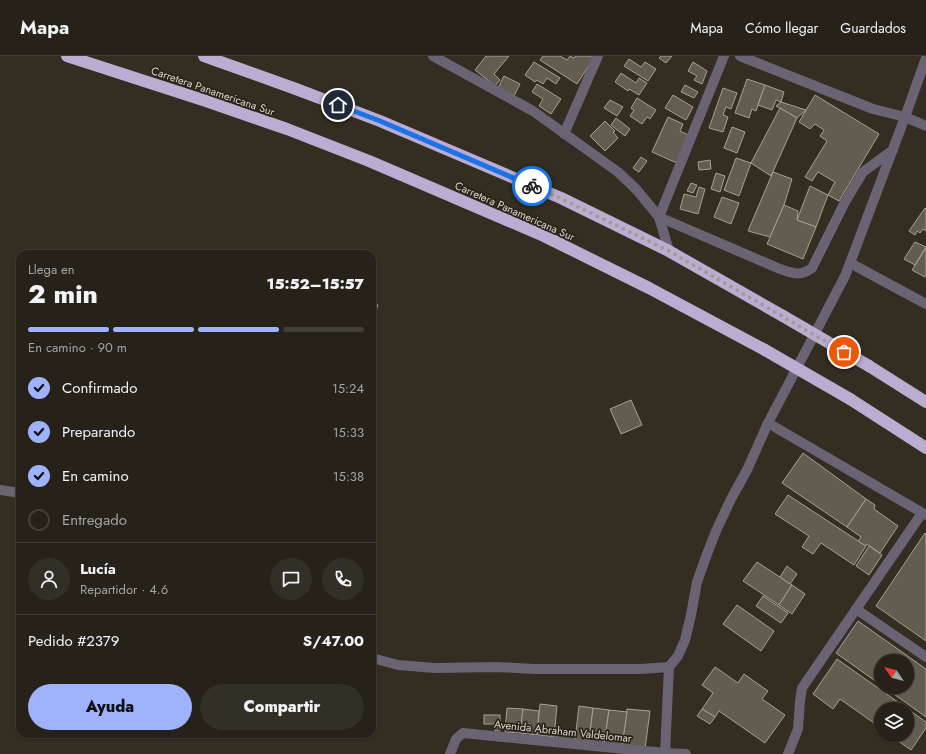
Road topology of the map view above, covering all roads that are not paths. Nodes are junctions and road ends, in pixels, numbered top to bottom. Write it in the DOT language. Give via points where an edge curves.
graph roads {
  1 [pos="67,56"];
  2 [pos="204,56"];
  3 [pos="433,56"];
  4 [pos="598,56"];
  5 [pos="724,56"];
  6 [pos="740,56"];
  7 [pos="926,58"];
  8 [pos="905,117"];
  9 [pos="926,126"];
  10 [pos="564,134"];
  11 [pos="893,150"];
  12 [pos="659,217"];
  13 [pos="669,251"];
  14 [pos="850,263"];
  15 [pos="926,304"];
  16 [pos="926,402"];
  17 [pos="768,423"];
  18 [pos="926,448"];
  19 [pos="0,490"];
  20 [pos="16,492"];
  21 [pos="924,514"];
  22 [pos="856,609"];
  23 [pos="926,657"];
  24 [pos="376,659"];
  25 [pos="669,667"];
  26 [pos="665,753"];
  27 [pos="450,754"];
  28 [pos="686,754"];
  29 [pos="788,754"];
  1 -- 18 [label="highway, Carretera Panamericana Sur, bridge" via="287,130 376,164 544,236 650,288 765,350 850,399"];
  2 -- 13 [label="highway" via="380,121 560,198"];
  3 -- 10 [label="street" via="533,111"];
  4 -- 10 [label="street"];
  5 -- 12 [label="street"];
  6 -- 8 [label="street" via="873,109"];
  7 -- 8 [label="street"];
  8 -- 9 [label="street"];
  8 -- 11 [label="street"];
  10 -- 12 [label="street" via="628,180"];
  11 -- 12 [label="street" via="863,172 812,268 805,273 780,270"];
  11 -- 14 [label="street"];
  12 -- 13 [label="street"];
  13 -- 16 [label="highway, bridge" via="869,366"];
  14 -- 15 [label="street"];
  14 -- 17 [label="street"];
  17 -- 21 [label="street"];
  17 -- 25 [label="street" via="711,543 698,582 685,640 678,656"];
  19 -- 20 [label="street"];
  21 -- 22 [label="street"];
  22 -- 23 [label="street"];
  22 -- 29 [label="street" via="802,688 798,729"];
  24 -- 25 [label="street" via="398,665 435,668"];
  25 -- 26 [label="street"];
  26 -- 27 [label="street, Avenida Abraham Valdelomar" via="463,733 456,739"];
  26 -- 28 [label="street, Avenida Abraham Valdelomar"];
}
